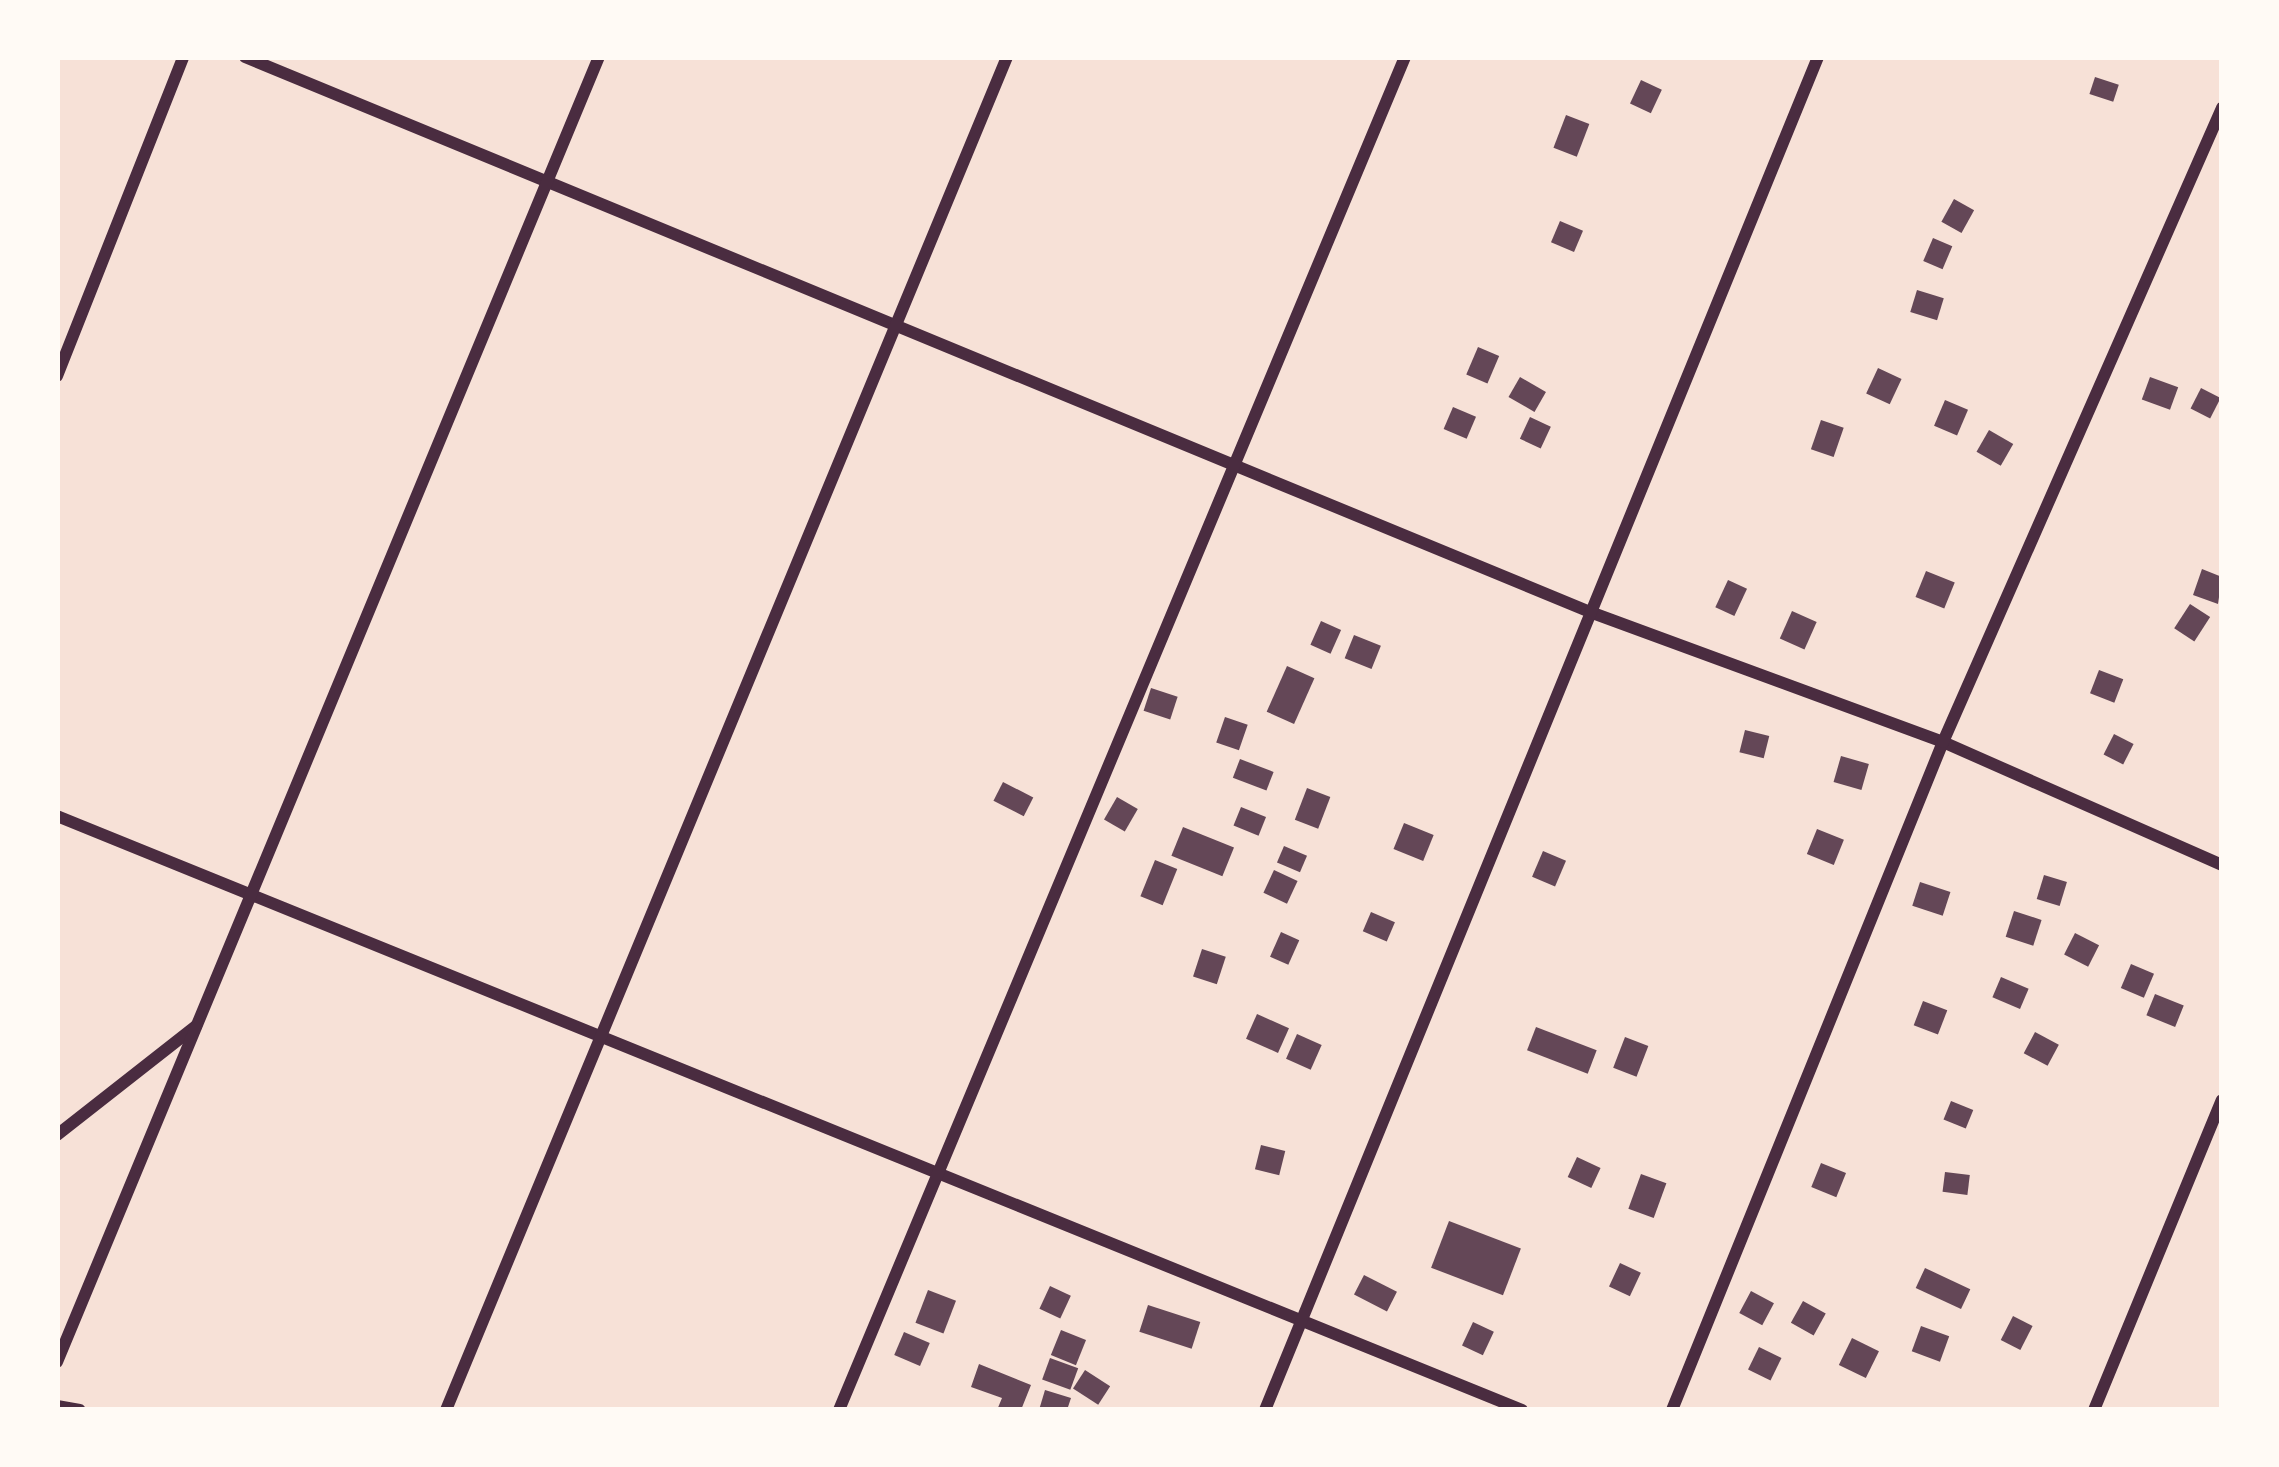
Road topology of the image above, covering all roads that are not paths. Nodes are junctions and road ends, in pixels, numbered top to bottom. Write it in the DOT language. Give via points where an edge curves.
graph roads {
  1 [pos="182,57"];
  2 [pos="245,57"];
  3 [pos="599,57"];
  4 [pos="1007,57"];
  5 [pos="1405,57"];
  6 [pos="1818,57"];
  7 [pos="2222,108"];
  8 [pos="550,182"];
  9 [pos="900,328"];
  10 [pos="57,376"];
  11 [pos="1231,461"];
  12 [pos="1590,612"];
  13 [pos="1943,742"];
  14 [pos="57,816"];
  15 [pos="2222,865"];
  16 [pos="255,900"];
  17 [pos="197,1026"];
  18 [pos="593,1039"];
  19 [pos="2222,1100"];
  20 [pos="57,1135"];
  21 [pos="930,1177"];
  22 [pos="1301,1320"];
  23 [pos="57,1362"];
  24 [pos="57,1406"];
  25 [pos="80,1410"];
  26 [pos="446,1410"];
  27 [pos="839,1410"];
  28 [pos="1264,1410"];
  29 [pos="1522,1410"];
  30 [pos="1672,1410"];
  31 [pos="2093,1410"];
  1 -- 10 [label="street"];
  2 -- 8 [label="street"];
  3 -- 8 [label="street"];
  4 -- 9 [label="street"];
  5 -- 11 [label="street"];
  6 -- 12 [label="street"];
  7 -- 13 [label="street"];
  8 -- 9 [label="street"];
  8 -- 16 [label="street"];
  9 -- 11 [label="street"];
  9 -- 18 [label="street"];
  11 -- 12 [label="street"];
  11 -- 21 [label="street"];
  12 -- 13 [label="street"];
  12 -- 22 [label="street"];
  13 -- 15 [label="street"];
  13 -- 30 [label="street"];
  14 -- 16 [label="street"];
  16 -- 17 [label="street"];
  16 -- 18 [label="street"];
  17 -- 20 [label="street"];
  17 -- 23 [label="street"];
  18 -- 21 [label="street"];
  18 -- 26 [label="street"];
  19 -- 31 [label="street"];
  21 -- 22 [label="street"];
  21 -- 27 [label="street"];
  22 -- 28 [label="street"];
  22 -- 29 [label="street"];
  24 -- 25 [label="street"];
}
